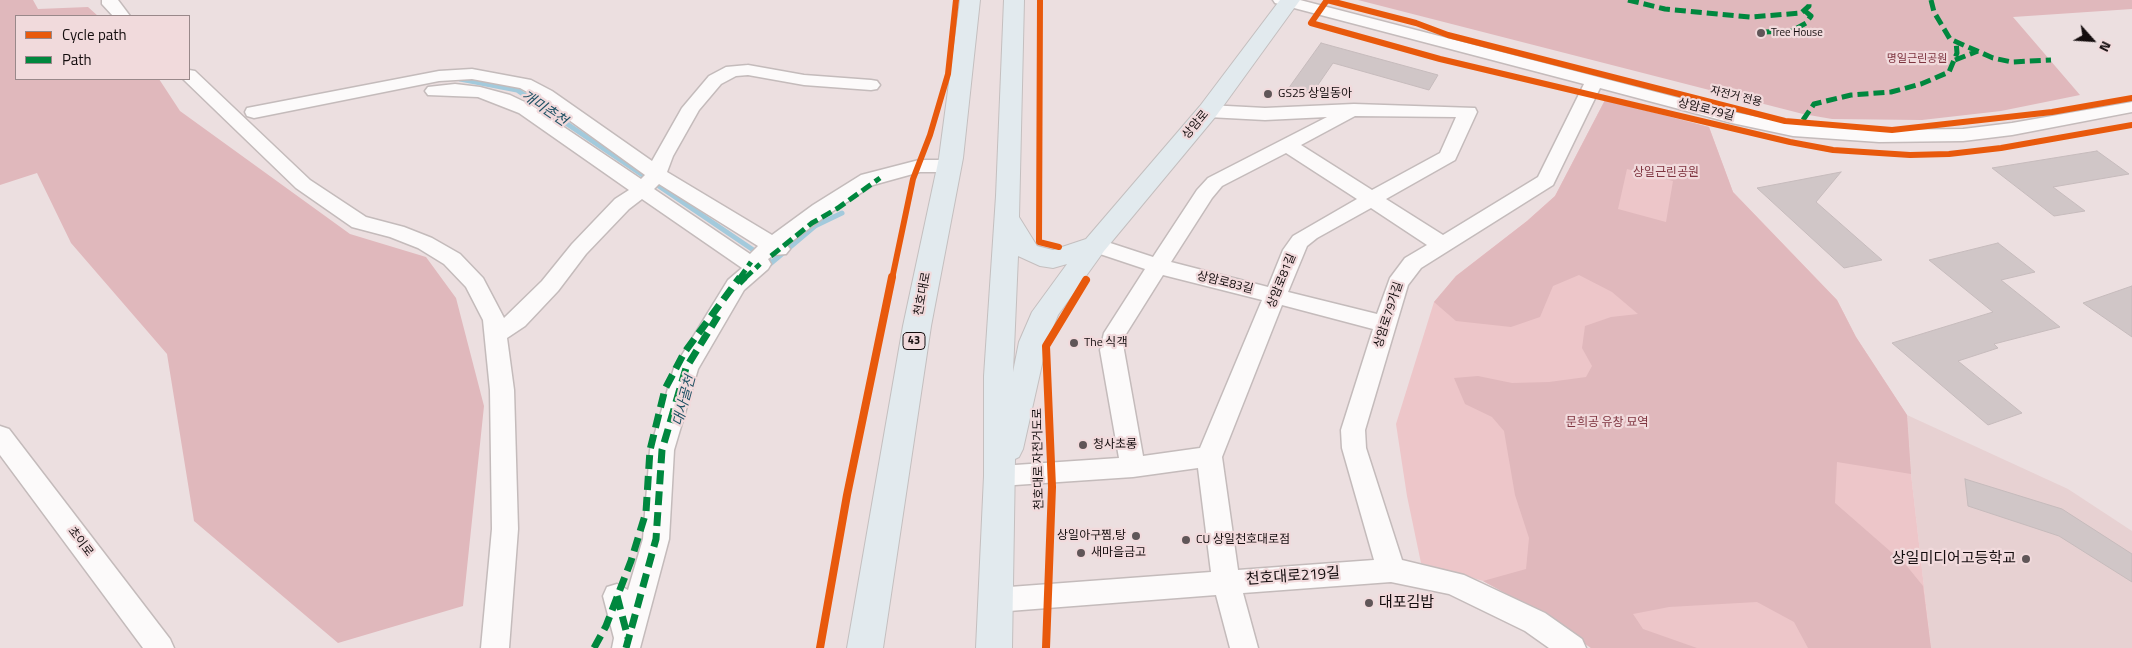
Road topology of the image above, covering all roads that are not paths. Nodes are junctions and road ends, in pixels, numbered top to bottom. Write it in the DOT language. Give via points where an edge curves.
graph roads {
  1 [pos="110,0"];
  2 [pos="970,0"];
  3 [pos="1014,0"];
  4 [pos="1287,1"];
  5 [pos="121,15"];
  6 [pos="190,76"];
  7 [pos="1594,80"];
  8 [pos="871,85"];
  9 [pos="2132,107"];
  10 [pos="1354,110"];
  11 [pos="1208,111"];
  12 [pos="249,121"];
  13 [pos="1287,145"];
  14 [pos="950,166"];
  15 [pos="650,182"];
  16 [pos="1372,199"];
  17 [pos="1006,216"];
  18 [pos="1443,244"];
  19 [pos="1095,245"];
  20 [pos="766,256"];
  21 [pos="1158,266"];
  22 [pos="1276,296"];
  23 [pos="1386,324"];
  24 [pos="496,335"];
  25 [pos="0,436"];
  26 [pos="1209,458"];
  27 [pos="1133,467"];
  28 [pos="1000,476"];
  29 [pos="1391,570"];
  30 [pos="1226,582"];
  31 [pos="617,596"];
  32 [pos="996,600"];
  33 [pos="627,644"];
  34 [pos="160,648"];
  35 [pos="494,648"];
  36 [pos="865,648"];
  37 [pos="994,648"];
  38 [pos="1244,648"];
  39 [pos="1572,648"];
  1 -- 5 [label="street"];
  2 -- 14 [label="main road, 천호대로 / 43"];
  3 -- 17 [label="main road"];
  4 -- 7 [label="street, 상암로79길"];
  4 -- 11 [label="main road, 상암로"];
  6 -- 12 [label="street"];
  7 -- 9 [label="street, 상암로79길" via="1793,130 1879,136 1963,135"];
  7 -- 18 [label="street, 상암로79가길" via="1546,181"];
  8 -- 15 [label="street" via="804,80 748,70 732,71 715,80 691,108"];
  10 -- 11 [label="street, 상암로81길" via="1265,114"];
  10 -- 13 [label="street, 상암로81길"];
  10 -- 16 [label="street, 상암로81길" via="1468,112 1448,156"];
  11 -- 19 [label="main road, 상암로"];
  12 -- 15 [label="street" via="417,93 455,89 480,92 525,109"];
  12 -- 24 [label="street" via="303,184 359,222 425,243 452,259 475,284 494,320"];
  13 -- 16 [label="street"];
  13 -- 21 [label="street, 상암로81길" via="1215,182"];
  14 -- 20 [label="street" via="919,166 880,178"];
  14 -- 36 [label="main road, 천호대로 / 43" via="917,326"];
  15 -- 20 [label="street"];
  15 -- 20 [label="street"];
  15 -- 24 [label="street" via="622,204 517,320"];
  16 -- 18 [label="street"];
  16 -- 22 [label="street, 상암로81길" via="1300,241"];
  17 -- 19 [label="main road" via="1028,252 1040,257 1069,256"];
  17 -- 28 [label="main road" via="998,376"];
  18 -- 23 [label="street, 상암로79가길" via="1413,263 1403,274"];
  19 -- 21 [label="street, 상암로83길"];
  19 -- 28 [label="main road, 상암로" via="1046,312 1033,342"];
  20 -- 33 [label="street" via="736,285 686,368 662,450 656,539"];
  21 -- 22 [label="street, 상암로83길"];
  21 -- 27 [label="street, 상암로81길" via="1115,334 1112,350"];
  22 -- 23 [label="street, 상암로83길"];
  22 -- 26 [label="street, 상암로81길"];
  23 -- 29 [label="street, 상암로79가길" via="1353,430 1354,448"];
  24 -- 35 [label="street" via="502,390 505,529"];
  25 -- 34 [label="street, 초이로"];
  26 -- 27 [label="street"];
  26 -- 30 [label="street"];
  27 -- 28 [label="street"];
  28 -- 32 [label="main road"];
  29 -- 30 [label="street, 천호대로219길"];
  29 -- 39 [label="street, 천호대로219길" via="1454,583 1535,622"];
  30 -- 32 [label="street, 천호대로219길"];
  30 -- 38 [label="street"];
  31 -- 33 [label="street"];
  32 -- 37 [label="main road"];
}
